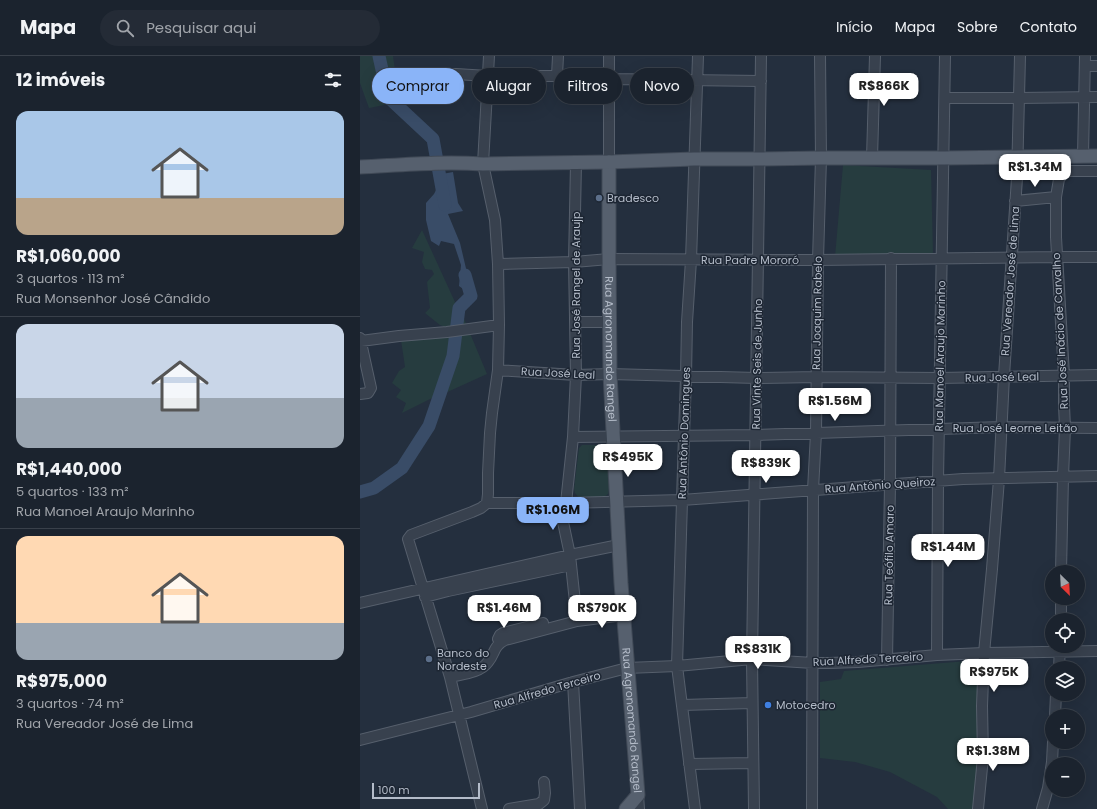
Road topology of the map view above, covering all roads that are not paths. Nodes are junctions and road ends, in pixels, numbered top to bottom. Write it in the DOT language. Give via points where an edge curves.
graph roads {
  1 [pos="489,56"];
  2 [pos="558,56"];
  3 [pos="608,56"];
  4 [pos="698,56"];
  5 [pos="761,56"];
  6 [pos="820,56"];
  7 [pos="874,56"];
  8 [pos="945,56"];
  9 [pos="1020,56"];
  10 [pos="1085,61"];
  11 [pos="1097,66"];
  12 [pos="488,68"];
  13 [pos="557,68"];
  14 [pos="609,68"];
  15 [pos="622,79"];
  16 [pos="697,80"];
  17 [pos="761,81"];
  18 [pos="1084,97"];
  19 [pos="1097,97"];
  20 [pos="945,98"];
  21 [pos="1019,98"];
  22 [pos="486,104"];
  23 [pos="609,104"];
  24 [pos="1018,156"];
  25 [pos="1083,156"];
  26 [pos="1097,156"];
  27 [pos="821,158"];
  28 [pos="872,158"];
  29 [pos="944,158"];
  30 [pos="694,159"];
  31 [pos="760,160"];
  32 [pos="360,162"];
  33 [pos="609,162"];
  34 [pos="576,163"];
  35 [pos="483,164"];
  36 [pos="376,166"];
  37 [pos="360,167"];
  38 [pos="1097,171"];
  39 [pos="360,174"];
  40 [pos="1056,197"];
  41 [pos="1015,201"];
  42 [pos="1057,257"];
  43 [pos="1093,257"];
  44 [pos="891,258"];
  45 [pos="942,258"];
  46 [pos="1013,258"];
  47 [pos="609,260"];
  48 [pos="691,260"];
  49 [pos="758,260"];
  50 [pos="818,260"];
  51 [pos="574,262"];
  52 [pos="498,264"];
  53 [pos="1097,266"];
  54 [pos="575,322"];
  55 [pos="609,322"];
  56 [pos="499,325"];
  57 [pos="360,340"];
  58 [pos="498,370"];
  59 [pos="610,374"];
  60 [pos="576,375"];
  61 [pos="1064,375"];
  62 [pos="1097,375"];
  63 [pos="686,376"];
  64 [pos="1004,376"];
  65 [pos="816,377"];
  66 [pos="757,378"];
  67 [pos="890,378"];
  68 [pos="940,378"];
  69 [pos="360,394"];
  70 [pos="1001,427"];
  71 [pos="1065,428"];
  72 [pos="1097,428"];
  73 [pos="939,429"];
  74 [pos="890,431"];
  75 [pos="816,433"];
  76 [pos="684,435"];
  77 [pos="756,435"];
  78 [pos="614,436"];
  79 [pos="573,437"];
  80 [pos="1097,476"];
  81 [pos="1063,477"];
  82 [pos="999,479"];
  83 [pos="938,481"];
  84 [pos="890,485"];
  85 [pos="813,490"];
  86 [pos="755,495"];
  87 [pos="682,500"];
  88 [pos="487,502"];
  89 [pos="617,502"];
  90 [pos="563,503"];
  91 [pos="619,545"];
  92 [pos="570,560"];
  93 [pos="1061,565"];
  94 [pos="424,593"];
  95 [pos="360,603"];
  96 [pos="624,615"];
  97 [pos="577,618"];
  98 [pos="1045,650"];
  99 [pos="1085,650"];
  100 [pos="1097,651"];
  101 [pos="984,653"];
  102 [pos="937,655"];
  103 [pos="752,659"];
  104 [pos="887,660"];
  105 [pos="813,663"];
  106 [pos="677,666"];
  107 [pos="627,668"];
  108 [pos="450,677"];
  109 [pos="573,682"];
  110 [pos="752,703"];
  111 [pos="682,705"];
  112 [pos="459,714"];
  113 [pos="360,740"];
  114 [pos="1053,749"];
  115 [pos="753,763"];
  116 [pos="689,764"];
  117 [pos="544,782"];
  118 [pos="638,795"];
  119 [pos="482,809"];
  120 [pos="509,809"];
  121 [pos="580,809"];
  122 [pos="626,809"];
  123 [pos="639,809"];
  124 [pos="695,809"];
  125 [pos="754,809"];
  126 [pos="812,809"];
  127 [pos="978,809"];
  128 [pos="1042,809"];
  1 -- 12 [label="street"];
  2 -- 13 [label="street"];
  3 -- 14 [label="street, Rua Agronomando Rangel"];
  4 -- 16 [label="street, Rua Antônio Domingues"];
  5 -- 17 [label="street, Rua Vinte Seis de Junho"];
  6 -- 27 [label="street, Rua Joaquim Rabelo"];
  7 -- 28 [label="street"];
  8 -- 20 [label="street, Rua Manoel Araujo Marinho"];
  9 -- 21 [label="street, Rua Vereador José de Lima"];
  10 -- 11 [label="street"];
  10 -- 18 [label="street"];
  15 -- 16 [label="street"];
  16 -- 17 [label="street"];
  16 -- 30 [label="street, Rua Antônio Domingues"];
  17 -- 31 [label="street, Rua Vinte Seis de Junho"];
  18 -- 19 [label="street"];
  18 -- 21 [label="street"];
  18 -- 25 [label="street"];
  20 -- 21 [label="street"];
  20 -- 29 [label="street, Rua Manoel Araujo Marinho"];
  21 -- 24 [label="street, Rua Vereador José de Lima"];
  22 -- 35 [label="street"];
  23 -- 33 [label="street, Rua Agronomando Rangel"];
  24 -- 25 [label="main road"];
  24 -- 29 [label="main road"];
  24 -- 41 [label="street, Rua Vereador José de Lima"];
  25 -- 26 [label="main road"];
  27 -- 28 [label="main road"];
  27 -- 31 [label="main road"];
  27 -- 50 [label="street, Rua Joaquim Rabelo"];
  28 -- 29 [label="main road"];
  29 -- 45 [label="street, Rua Manoel Araujo Marinho"];
  30 -- 31 [label="main road"];
  30 -- 33 [label="main road"];
  30 -- 48 [label="street, Rua Antônio Domingues"];
  31 -- 49 [label="street, Rua Vinte Seis de Junho"];
  32 -- 36 [label="street"];
  33 -- 34 [label="main road"];
  33 -- 47 [label="main road, Rua Agronomando Rangel"];
  34 -- 35 [label="main road"];
  34 -- 51 [label="street, Rua José Rangel de Araujp"];
  35 -- 36 [label="main road"];
  35 -- 52 [label="street" via="495,220"];
  36 -- 37 [label="main road"];
  36 -- 39 [label="street"];
  38 -- 40 [label="street, Rua José Inácio de Carvalho" via="1069,171 1064,174 1059,179"];
  40 -- 41 [label="street"];
  40 -- 42 [label="street, Rua José Inácio de Carvalho"];
  41 -- 46 [label="street, Rua Vereador José de Lima"];
  42 -- 43 [label="street, Rua Padre Mororó"];
  42 -- 46 [label="street, Rua Padre Mororó"];
  42 -- 61 [label="street, Rua José Inácio de Carvalho"];
  43 -- 53 [label="street"];
  44 -- 45 [label="street, Rua Padre Mororó"];
  44 -- 50 [label="street, Rua Padre Mororó"];
  44 -- 67 [label="street, Rua Teófilo Amaro"];
  45 -- 46 [label="street, Rua Padre Mororó"];
  45 -- 68 [label="street, Rua Manoel Araujo Marinho"];
  46 -- 64 [label="street, Rua Vereador José de Lima"];
  47 -- 48 [label="street, Rua Padre Mororó"];
  47 -- 51 [label="street, Rua Padre Mororó"];
  47 -- 55 [label="main road, Rua Agronomando Rangel"];
  48 -- 49 [label="street, Rua Padre Mororó"];
  48 -- 63 [label="street, Rua Antônio Domingues"];
  49 -- 50 [label="street, Rua Padre Mororó"];
  49 -- 66 [label="street, Rua Vinte Seis de Junho"];
  50 -- 65 [label="street, Rua Joaquim Rabelo"];
  51 -- 52 [label="street, Rua Padre Mororó"];
  51 -- 54 [label="street, Rua José Rangel de Araujp"];
  52 -- 56 [label="street"];
  54 -- 55 [label="street"];
  54 -- 60 [label="street, Rua José Rangel de Araujp"];
  55 -- 59 [label="main road, Rua Agronomando Rangel"];
  56 -- 57 [label="street"];
  56 -- 58 [label="street"];
  57 -- 69 [label="street" via="372,388 368,393"];
  58 -- 60 [label="street, Rua José Leal"];
  58 -- 88 [label="street" via="490,433"];
  59 -- 60 [label="street, Rua José Leal"];
  59 -- 63 [label="street, Rua José Leal"];
  59 -- 78 [label="main road, Rua Agronomando Rangel"];
  60 -- 79 [label="street, Rua José Rangel de Araujp"];
  61 -- 62 [label="street, Rua José Leal"];
  61 -- 64 [label="street, Rua José Leal"];
  61 -- 71 [label="street, Rua José Inácio de Carvalho"];
  63 -- 66 [label="street, Rua José Leal"];
  63 -- 76 [label="street, Rua Antônio Domingues"];
  64 -- 68 [label="street, Rua José Leal"];
  64 -- 70 [label="street, Rua Vereador José de Lima"];
  65 -- 66 [label="street, Rua José Leal"];
  65 -- 67 [label="street, Rua José Leal"];
  65 -- 75 [label="street, Rua Joaquim Rabelo"];
  66 -- 77 [label="street, Rua Vinte Seis de Junho"];
  67 -- 68 [label="street, Rua José Leal"];
  67 -- 74 [label="street, Rua Teófilo Amaro"];
  68 -- 73 [label="street, Rua Manoel Araujo Marinho"];
  70 -- 71 [label="street, Rua José Leorne Leitão"];
  70 -- 73 [label="street, Rua José Leorne Leitão"];
  70 -- 82 [label="street, Rua Vereador José de Lima"];
  71 -- 72 [label="street, Rua José Leorne Leitão"];
  71 -- 81 [label="street, Rua José Inácio de Carvalho"];
  73 -- 74 [label="street, Rua José Leorne Leitão"];
  73 -- 83 [label="street, Rua Manoel Araujo Marinho"];
  74 -- 75 [label="street, Rua José Leorne Leitão"];
  74 -- 84 [label="street, Rua Teófilo Amaro"];
  75 -- 77 [label="street, Rua José Leorne Leitão"];
  75 -- 85 [label="street, Rua Joaquim Rabelo"];
  76 -- 77 [label="street, Rua José Leorne Leitão"];
  76 -- 78 [label="street, Rua José Leorne Leitão"];
  76 -- 87 [label="street, Rua Antônio Domingues"];
  77 -- 86 [label="street, Rua Vinte Seis de Junho"];
  78 -- 79 [label="street, Rua José Leorne Leitão"];
  78 -- 89 [label="main road, Rua Agronomando Rangel"];
  79 -- 90 [label="street, Rua José Rangel de Araujp"];
  80 -- 81 [label="street, Rua Antônio Queiroz"];
  81 -- 82 [label="street, Rua Antônio Queiroz"];
  81 -- 93 [label="street, Rua José Inácio de Carvalho"];
  82 -- 83 [label="street, Rua Antônio Queiroz"];
  82 -- 101 [label="street, Rua Vereador José de Lima"];
  83 -- 84 [label="street, Rua Antônio Queiroz"];
  83 -- 102 [label="street, Rua Manoel Araujo Marinho"];
  84 -- 85 [label="street, Rua Antônio Queiroz"];
  84 -- 104 [label="street, Rua Teófilo Amaro"];
  85 -- 86 [label="street, Rua Antônio Queiroz"];
  85 -- 105 [label="street, Rua Joaquim Rabelo"];
  86 -- 87 [label="street, Rua Antônio Queiroz"];
  86 -- 103 [label="street, Rua Vinte Seis de Junho"];
  87 -- 89 [label="street, Rua Antônio Queiroz"];
  87 -- 106 [label="street, Rua Antônio Domingues"];
  88 -- 90 [label="street, Rua Antônio Queiroz"];
  88 -- 94 [label="street" via="472,512 408,537"];
  89 -- 90 [label="street, Rua Antônio Queiroz"];
  89 -- 91 [label="main road, Rua Agronomando Rangel"];
  90 -- 92 [label="street, Rua José Rangel de Araujp"];
  91 -- 92 [label="street"];
  91 -- 96 [label="main road, Rua Agronomando Rangel"];
  92 -- 94 [label="street" via="448,591"];
  92 -- 97 [label="street, Rua José Rangel de Araujp"];
  94 -- 95 [label="street"];
  94 -- 108 [label="street"];
  96 -- 97 [label="street"];
  96 -- 107 [label="main road, Rua Agronomando Rangel"];
  97 -- 108 [label="street" via="505,640 498,644 489,662 482,668"];
  98 -- 101 [label="street, Rua Alfredo Terceiro"];
  99 -- 100 [label="street, Rua Alfredo Terceiro"];
  101 -- 102 [label="street, Rua Alfredo Terceiro"];
  101 -- 127 [label="street" via="983,757"];
  102 -- 104 [label="street, Rua Alfredo Terceiro"];
  103 -- 105 [label="street, Rua Alfredo Terceiro"];
  103 -- 106 [label="street, Rua Alfredo Terceiro"];
  103 -- 110 [label="street, Rua Vinte Seis de Junho"];
  104 -- 105 [label="street, Rua Alfredo Terceiro"];
  105 -- 126 [label="street, Rua Joaquim Rabelo"];
  106 -- 107 [label="street, Rua Alfredo Terceiro"];
  106 -- 111 [label="street, Rua Antônio Domingues"];
  107 -- 109 [label="street, Rua Alfredo Terceiro"];
  107 -- 118 [label="main road, Rua Agronomando Rangel"];
  108 -- 112 [label="street"];
  109 -- 112 [label="street, Rua Alfredo Terceiro"];
  109 -- 121 [label="street"];
  110 -- 111 [label="street"];
  110 -- 115 [label="street, Rua Vinte Seis de Junho"];
  111 -- 116 [label="street, Rua Antônio Domingues"];
  112 -- 113 [label="street, Rua Alfredo Terceiro"];
  112 -- 119 [label="street"];
  114 -- 128 [label="street" via="1048,788"];
  115 -- 116 [label="street"];
  115 -- 125 [label="street, Rua Vinte Seis de Junho"];
  116 -- 124 [label="street, Rua Antônio Domingues"];
  117 -- 120 [label="street" via="544,800 539,804"];
  118 -- 122 [label="main road"];
  118 -- 123 [label="street, Rua Agronomando Rangel"];
}
